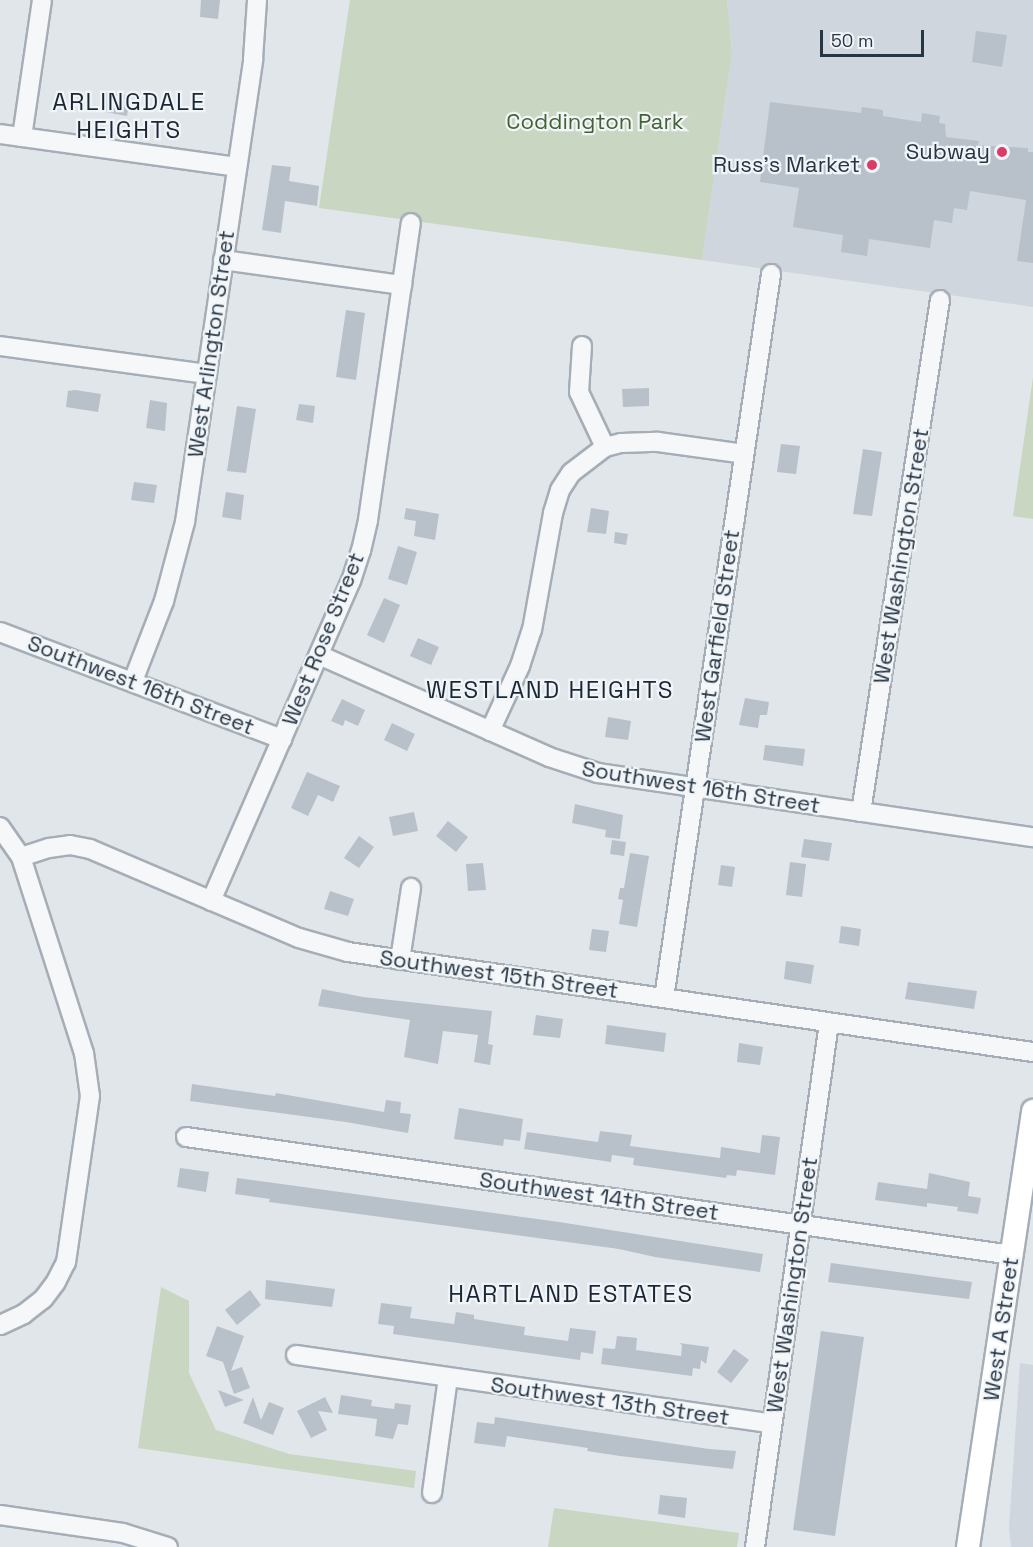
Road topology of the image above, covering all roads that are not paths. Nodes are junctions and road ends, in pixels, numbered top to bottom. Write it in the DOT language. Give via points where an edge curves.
graph roads {
  1 [pos="42,0"];
  2 [pos="257,0"];
  3 [pos="0,134"];
  4 [pos="21,137"];
  5 [pos="237,167"];
  6 [pos="411,223"];
  7 [pos="223,260"];
  8 [pos="771,274"];
  9 [pos="402,285"];
  10 [pos="940,300"];
  11 [pos="0,346"];
  12 [pos="582,346"];
  13 [pos="207,374"];
  14 [pos="605,447"];
  15 [pos="744,454"];
  16 [pos="0,632"];
  17 [pos="319,655"];
  18 [pos="133,681"];
  19 [pos="490,731"];
  20 [pos="282,739"];
  21 [pos="695,788"];
  22 [pos="861,812"];
  23 [pos="0,827"];
  24 [pos="1033,837"];
  25 [pos="21,857"];
  26 [pos="411,888"];
  27 [pos="211,901"];
  28 [pos="400,960"];
  29 [pos="664,998"];
  30 [pos="829,1023"];
  31 [pos="1033,1052"];
  32 [pos="1033,1111"];
  33 [pos="186,1137"];
  34 [pos="800,1225"];
  35 [pos="1012,1255"];
  36 [pos="0,1325"];
  37 [pos="296,1355"];
  38 [pos="448,1378"];
  39 [pos="772,1424"];
  40 [pos="432,1493"];
  41 [pos="0,1515"];
  42 [pos="168,1547"];
  43 [pos="754,1547"];
  44 [pos="968,1547"];
  1 -- 4 [label="street"];
  2 -- 5 [label="street, West Arlington Street" via="253,59"];
  3 -- 4 [label="street"];
  4 -- 5 [label="street"];
  5 -- 7 [label="street, West Arlington Street"];
  6 -- 9 [label="street, West Rose Street"];
  7 -- 9 [label="street"];
  7 -- 13 [label="street, West Arlington Street"];
  8 -- 15 [label="street, West Garfield Street"];
  9 -- 17 [label="street, West Rose Street" via="361,551"];
  10 -- 22 [label="street, West Washington Street"];
  11 -- 13 [label="street"];
  12 -- 14 [label="street" via="579,392"];
  13 -- 18 [label="street, West Arlington Street" via="176,564"];
  14 -- 15 [label="street" via="639,441"];
  14 -- 19 [label="street" via="571,473 560,490 532,630"];
  15 -- 21 [label="street, West Garfield Street"];
  16 -- 18 [label="street, Southwest 16th Street"];
  17 -- 19 [label="street, Southwest 16th Street"];
  17 -- 20 [label="street, West Rose Street"];
  18 -- 20 [label="street, Southwest 16th Street"];
  19 -- 21 [label="street, Southwest 16th Street" via="573,766"];
  20 -- 27 [label="street, West Rose Street"];
  21 -- 22 [label="street, Southwest 16th Street"];
  21 -- 29 [label="street, West Garfield Street"];
  22 -- 24 [label="street, Southwest 16th Street"];
  23 -- 25 [label="street"];
  25 -- 27 [label="street, Southwest 15th Street" via="48,848 90,849"];
  25 -- 36 [label="street" via="84,1053 90,1096 66,1262 43,1299 24,1314"];
  26 -- 28 [label="street"];
  27 -- 28 [label="street, Southwest 15th Street" via="315,943"];
  28 -- 29 [label="street, Southwest 15th Street"];
  29 -- 30 [label="street, Southwest 15th Street"];
  30 -- 31 [label="street, Southwest 15th Street"];
  30 -- 34 [label="street, West Washington Street"];
  32 -- 35 [label="main road, West A Street"];
  33 -- 34 [label="street, Southwest 14th Street"];
  34 -- 35 [label="street, Southwest 14th Street"];
  34 -- 39 [label="street, West Washington Street"];
  35 -- 44 [label="main road, West A Street"];
  37 -- 38 [label="street, Southwest 13th Street"];
  38 -- 39 [label="street, Southwest 13th Street"];
  38 -- 40 [label="street"];
  39 -- 43 [label="street, West Washington Street"];
  41 -- 42 [label="street" via="123,1533"];
}
